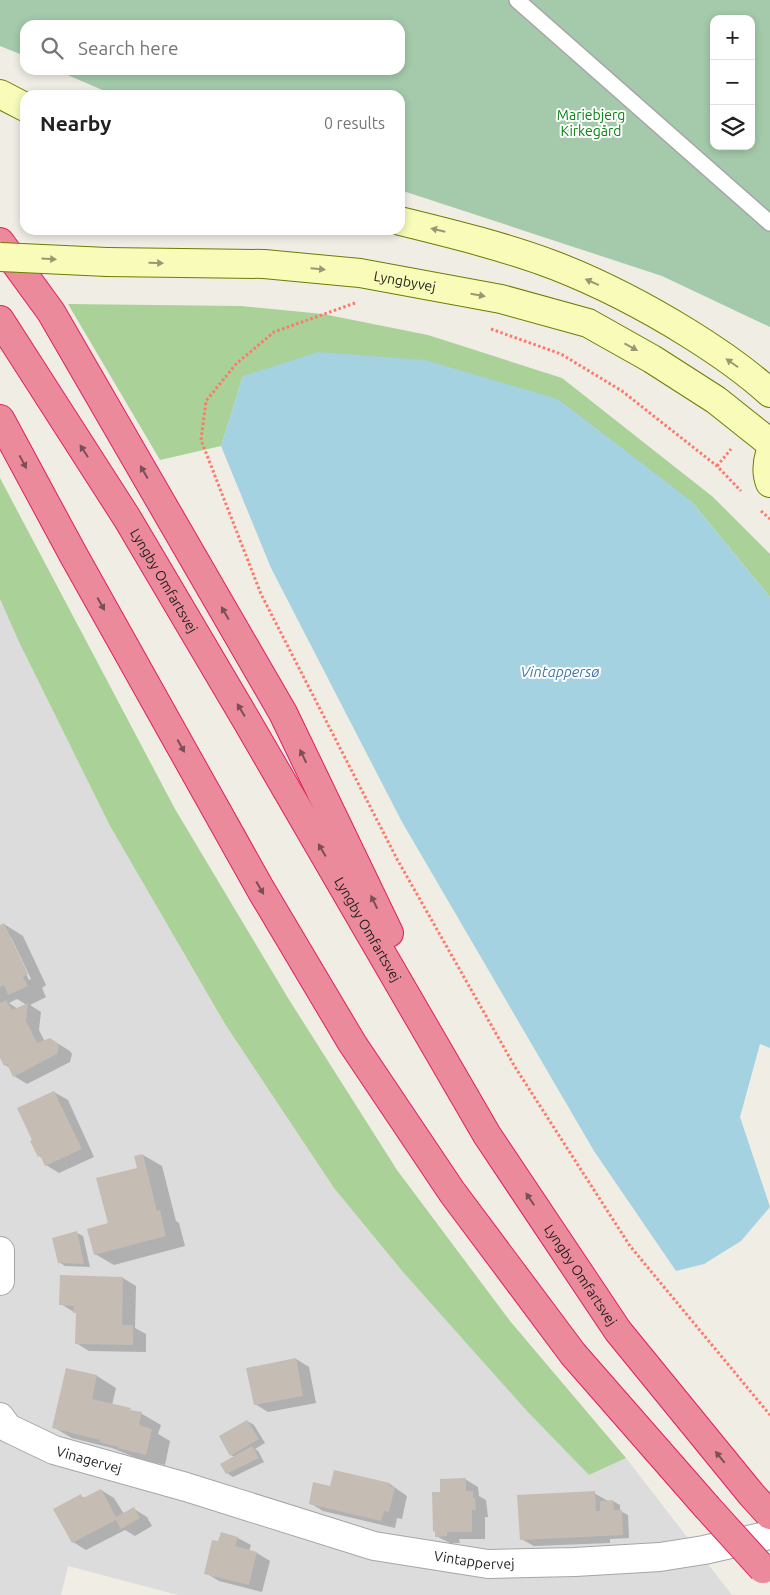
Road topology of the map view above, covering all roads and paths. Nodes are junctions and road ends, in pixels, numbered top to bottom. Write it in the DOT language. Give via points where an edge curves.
graph roads {
  1 [pos="517,0"];
  2 [pos="0,94"];
  3 [pos="20,104"];
  4 [pos="405,222"];
  5 [pos="770,223"];
  6 [pos="0,242"];
  7 [pos="0,256"];
  8 [pos="357,302"];
  9 [pos="0,320"];
  10 [pos="488,328"];
  11 [pos="770,393"];
  12 [pos="0,419"];
  13 [pos="770,443"];
  14 [pos="770,453"];
  15 [pos="770,483"];
  16 [pos="745,494"];
  17 [pos="758,509"];
  18 [pos="770,519"];
  19 [pos="487,1135"];
  20 [pos="0,1250"];
  21 [pos="0,1281"];
  22 [pos="770,1415"];
  23 [pos="0,1417"];
  24 [pos="186,1487"];
  25 [pos="770,1516"];
  26 [pos="770,1536"];
  27 [pos="766,1573"];
  1 -- 5 [label="lane"];
  2 -- 3 [label="street"];
  11 -- 4 [label="street, one-way" via="753,377 644,306 556,266 462,236"];
  19 -- 6 [label="highway, one-way" via="283,713 51,312"];
  7 -- 13 [label="street, Lyngbyvej, one-way, bridge" via="107,262 264,264 360,273 501,299 588,323 716,400"];
  8 -- 22 [label="path" via="274,332 236,364 206,401 201,440 262,594 397,859 515,1066 630,1246"];
  19 -- 9 [label="highway, Lyngby Omfartsvej, one-way" via="132,526"];
  10 -- 16 [label="path" via="561,354 622,391 717,466"];
  12 -- 27 [label="highway, one-way, bridge" via="261,890 352,1043 452,1192 573,1354"];
  14 -- 15 [label="street" via="767,461"];
  17 -- 18 [label="path"];
  25 -- 19 [label="highway, Lyngby Omfartsvej, one-way" via="618,1331"];
  20 -- 21 [label="street"];
  23 -- 24 [label="street, Vinagervej" via="8,1428 54,1450"];
  24 -- 26 [label="street, Vintappervej" via="374,1546 488,1564 660,1557"];
}
